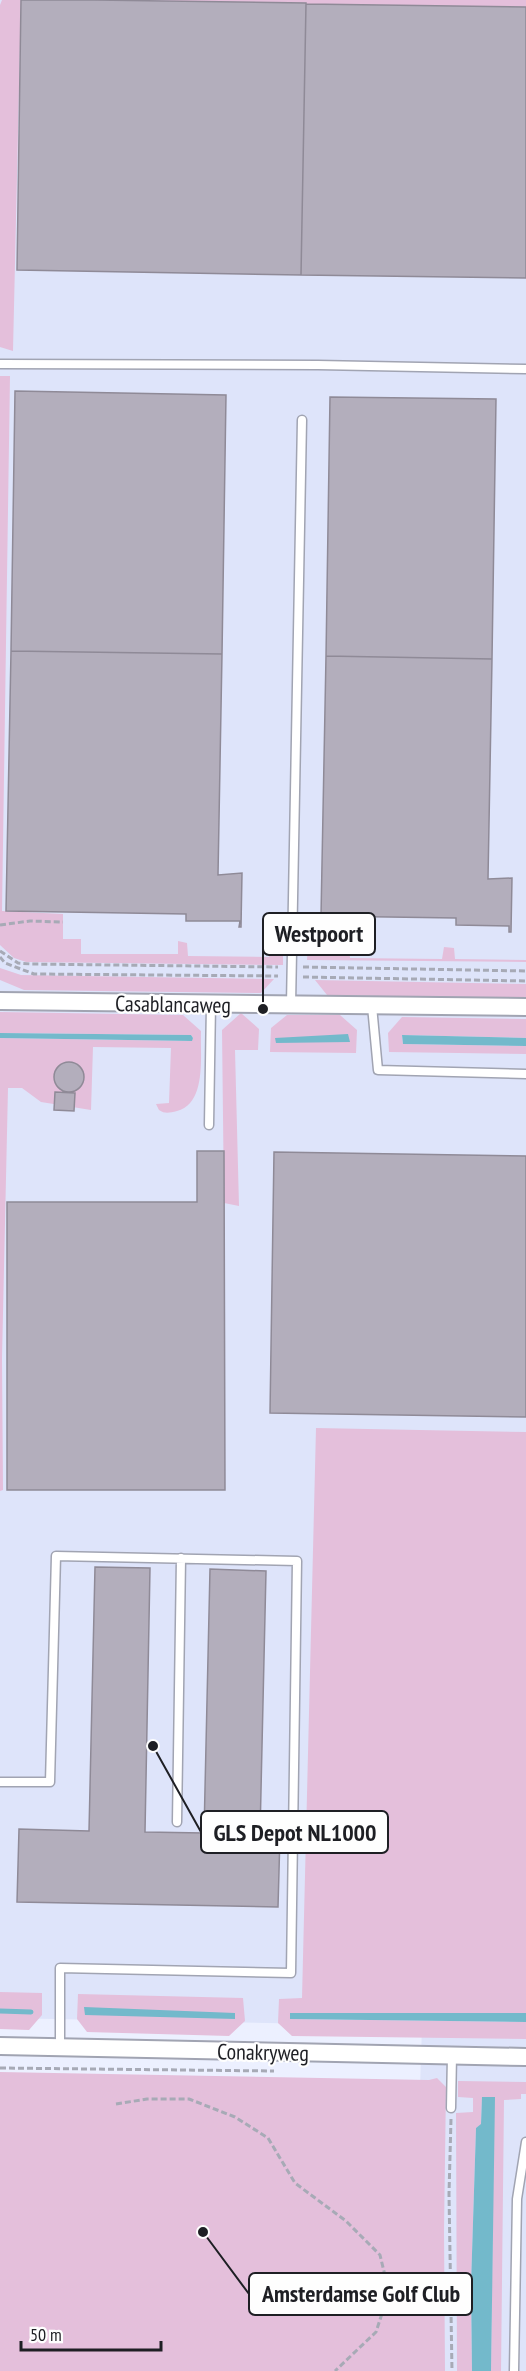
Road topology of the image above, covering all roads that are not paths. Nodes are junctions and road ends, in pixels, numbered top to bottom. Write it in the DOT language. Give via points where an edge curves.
graph roads {
  1 [pos="0,364"];
  2 [pos="526,369"];
  3 [pos="302,420"];
  4 [pos="0,1001"];
  5 [pos="211,1004"];
  6 [pos="291,1005"];
  7 [pos="372,1006"];
  8 [pos="526,1007"];
  9 [pos="526,1074"];
  10 [pos="209,1125"];
  11 [pos="182,1558"];
  12 [pos="0,1782"];
  13 [pos="177,1821"];
  14 [pos="0,2046"];
  15 [pos="60,2048"];
  16 [pos="452,2055"];
  17 [pos="526,2057"];
  18 [pos="451,2108"];
  19 [pos="526,2142"];
  20 [pos="514,2371"];
  1 -- 2 [label="lane"];
  3 -- 6 [label="lane"];
  4 -- 5 [label="street, Casablancaweg"];
  5 -- 6 [label="street, Casablancaweg"];
  5 -- 10 [label="lane"];
  6 -- 7 [label="street, Casablancaweg"];
  7 -- 8 [label="street, Casablancaweg"];
  7 -- 9 [label="lane" via="378,1070"];
  11 -- 12 [label="lane" via="56,1556 50,1782"];
  11 -- 13 [label="lane"];
  11 -- 15 [label="lane" via="297,1561 291,1973 60,1968"];
  14 -- 15 [label="street, Conakryweg"];
  15 -- 16 [label="street, Conakryweg"];
  16 -- 17 [label="street, Conakryweg"];
  16 -- 18 [label="lane"];
  19 -- 20 [label="lane" via="517,2199"];
}
